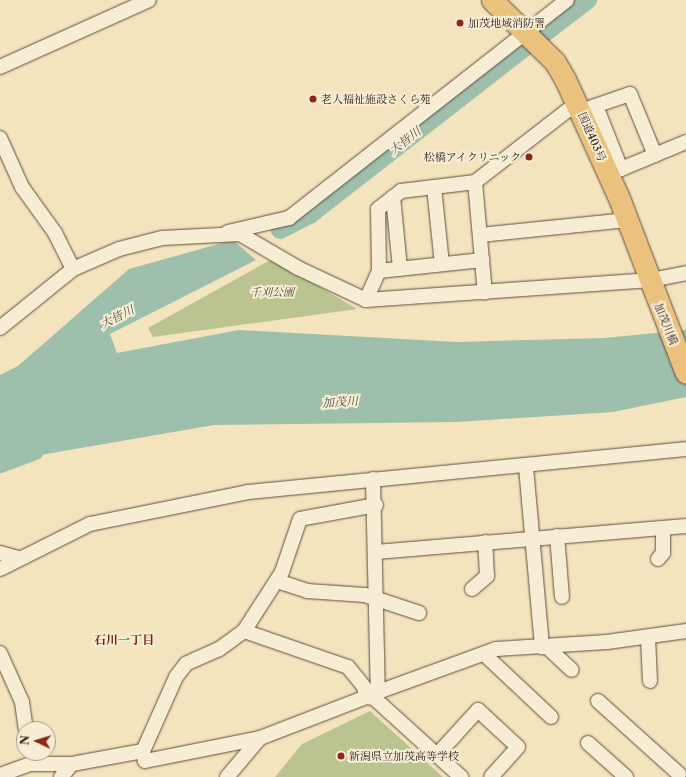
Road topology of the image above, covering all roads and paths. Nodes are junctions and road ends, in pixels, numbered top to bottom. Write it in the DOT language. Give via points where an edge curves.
graph roads {
  1 [pos="149,0"];
  2 [pos="492,0"];
  3 [pos="567,0"];
  4 [pos="527,32"];
  5 [pos="0,67"];
  6 [pos="584,107"];
  7 [pos="0,138"];
  8 [pos="686,142"];
  9 [pos="655,155"];
  10 [pos="475,182"];
  11 [pos="434,187"];
  12 [pos="393,197"];
  13 [pos="627,220"];
  14 [pos="222,234"];
  15 [pos="480,235"];
  16 [pos="482,260"];
  17 [pos="442,264"];
  18 [pos="73,269"];
  19 [pos="400,269"];
  20 [pos="379,271"];
  21 [pos="686,273"];
  22 [pos="653,289"];
  23 [pos="485,293"];
  24 [pos="366,300"];
  25 [pos="0,327"];
  26 [pos="686,373"];
  27 [pos="686,449"];
  28 [pos="526,467"];
  29 [pos="373,479"];
  30 [pos="376,505"];
  31 [pos="686,526"];
  32 [pos="663,528"];
  33 [pos="557,536"];
  34 [pos="533,538"];
  35 [pos="485,542"];
  36 [pos="376,552"];
  37 [pos="0,553"];
  38 [pos="19,558"];
  39 [pos="658,559"];
  40 [pos="0,569"];
  41 [pos="277,581"];
  42 [pos="472,589"];
  43 [pos="562,597"];
  44 [pos="376,599"];
  45 [pos="420,613"];
  46 [pos="244,631"];
  47 [pos="686,631"];
  48 [pos="648,637"];
  49 [pos="544,646"];
  50 [pos="0,653"];
  51 [pos="484,654"];
  52 [pos="572,670"];
  53 [pos="650,681"];
  54 [pos="373,696"];
  55 [pos="598,701"];
  56 [pos="551,717"];
  57 [pos="25,721"];
  58 [pos="260,738"];
  59 [pos="588,743"];
  60 [pos="143,751"];
  61 [pos="437,755"];
  62 [pos="25,761"];
  63 [pos="51,761"];
  64 [pos="72,764"];
  65 [pos="680,772"];
  66 [pos="0,775"];
  67 [pos="62,777"];
  68 [pos="227,777"];
  69 [pos="461,777"];
  70 [pos="491,777"];
  71 [pos="626,777"];
  1 -- 5 [label="street"];
  2 -- 4 [label="highway, 国道403号"];
  3 -- 4 [label="street"];
  4 -- 6 [label="highway, 国道403号" via="555,62"];
  4 -- 14 [label="street" via="288,218"];
  6 -- 9 [label="street" via="621,168"];
  6 -- 9 [label="street" via="630,94"];
  6 -- 10 [label="street"];
  6 -- 13 [label="highway, 国道403号"];
  7 -- 18 [label="street" via="22,187 55,233"];
  8 -- 9 [label="street"];
  10 -- 11 [label="street"];
  10 -- 15 [label="street"];
  11 -- 12 [label="street" via="401,191"];
  11 -- 17 [label="street"];
  12 -- 19 [label="street"];
  12 -- 20 [label="street" via="378,209"];
  13 -- 15 [label="street"];
  13 -- 22 [label="highway, 国道403号"];
  14 -- 18 [label="street" via="148,242 119,249"];
  14 -- 24 [label="street" via="240,234 298,268"];
  15 -- 16 [label="street"];
  16 -- 17 [label="street"];
  16 -- 23 [label="street"];
  17 -- 19 [label="street"];
  18 -- 25 [label="street"];
  19 -- 20 [label="street"];
  20 -- 24 [label="street"];
  21 -- 22 [label="street"];
  22 -- 23 [label="street"];
  22 -- 26 [label="highway, 加茂川橋"];
  23 -- 24 [label="street"];
  27 -- 28 [label="street"];
  28 -- 29 [label="street"];
  28 -- 34 [label="street"];
  29 -- 30 [label="street"];
  29 -- 38 [label="street" via="248,492 90,524"];
  30 -- 36 [label="street"];
  30 -- 41 [label="street" via="300,519"];
  31 -- 32 [label="street"];
  32 -- 33 [label="street"];
  32 -- 39 [label="street" via="663,553"];
  33 -- 34 [label="street"];
  33 -- 43 [label="street"];
  34 -- 35 [label="street"];
  34 -- 49 [label="street"];
  35 -- 36 [label="street"];
  35 -- 42 [label="street" via="487,576"];
  36 -- 44 [label="street"];
  37 -- 38 [label="street"];
  38 -- 40 [label="street"];
  41 -- 44 [label="street" via="307,591 365,595"];
  41 -- 46 [label="street"];
  44 -- 45 [label="street"];
  44 -- 54 [label="street"];
  46 -- 54 [label="street" via="348,667"];
  46 -- 60 [label="street" via="219,649 186,664"];
  47 -- 48 [label="street"];
  48 -- 49 [label="street"];
  48 -- 53 [label="street"];
  49 -- 51 [label="street" via="496,650"];
  49 -- 52 [label="street"];
  50 -- 57 [label="street" via="22,702"];
  51 -- 54 [label="street"];
  51 -- 56 [label="street"];
  54 -- 58 [label="street"];
  54 -- 61 [label="street"];
  55 -- 65 [label="street"];
  58 -- 60 [label="street" via="145,761"];
  58 -- 68 [label="street"];
  59 -- 71 [label="street"];
  60 -- 64 [label="street"];
  61 -- 69 [label="street"];
  61 -- 70 [label="street" via="478,710 518,747"];
  62 -- 66 [label="street"];
  63 -- 64 [label="street"];
  64 -- 67 [label="street"];
}
